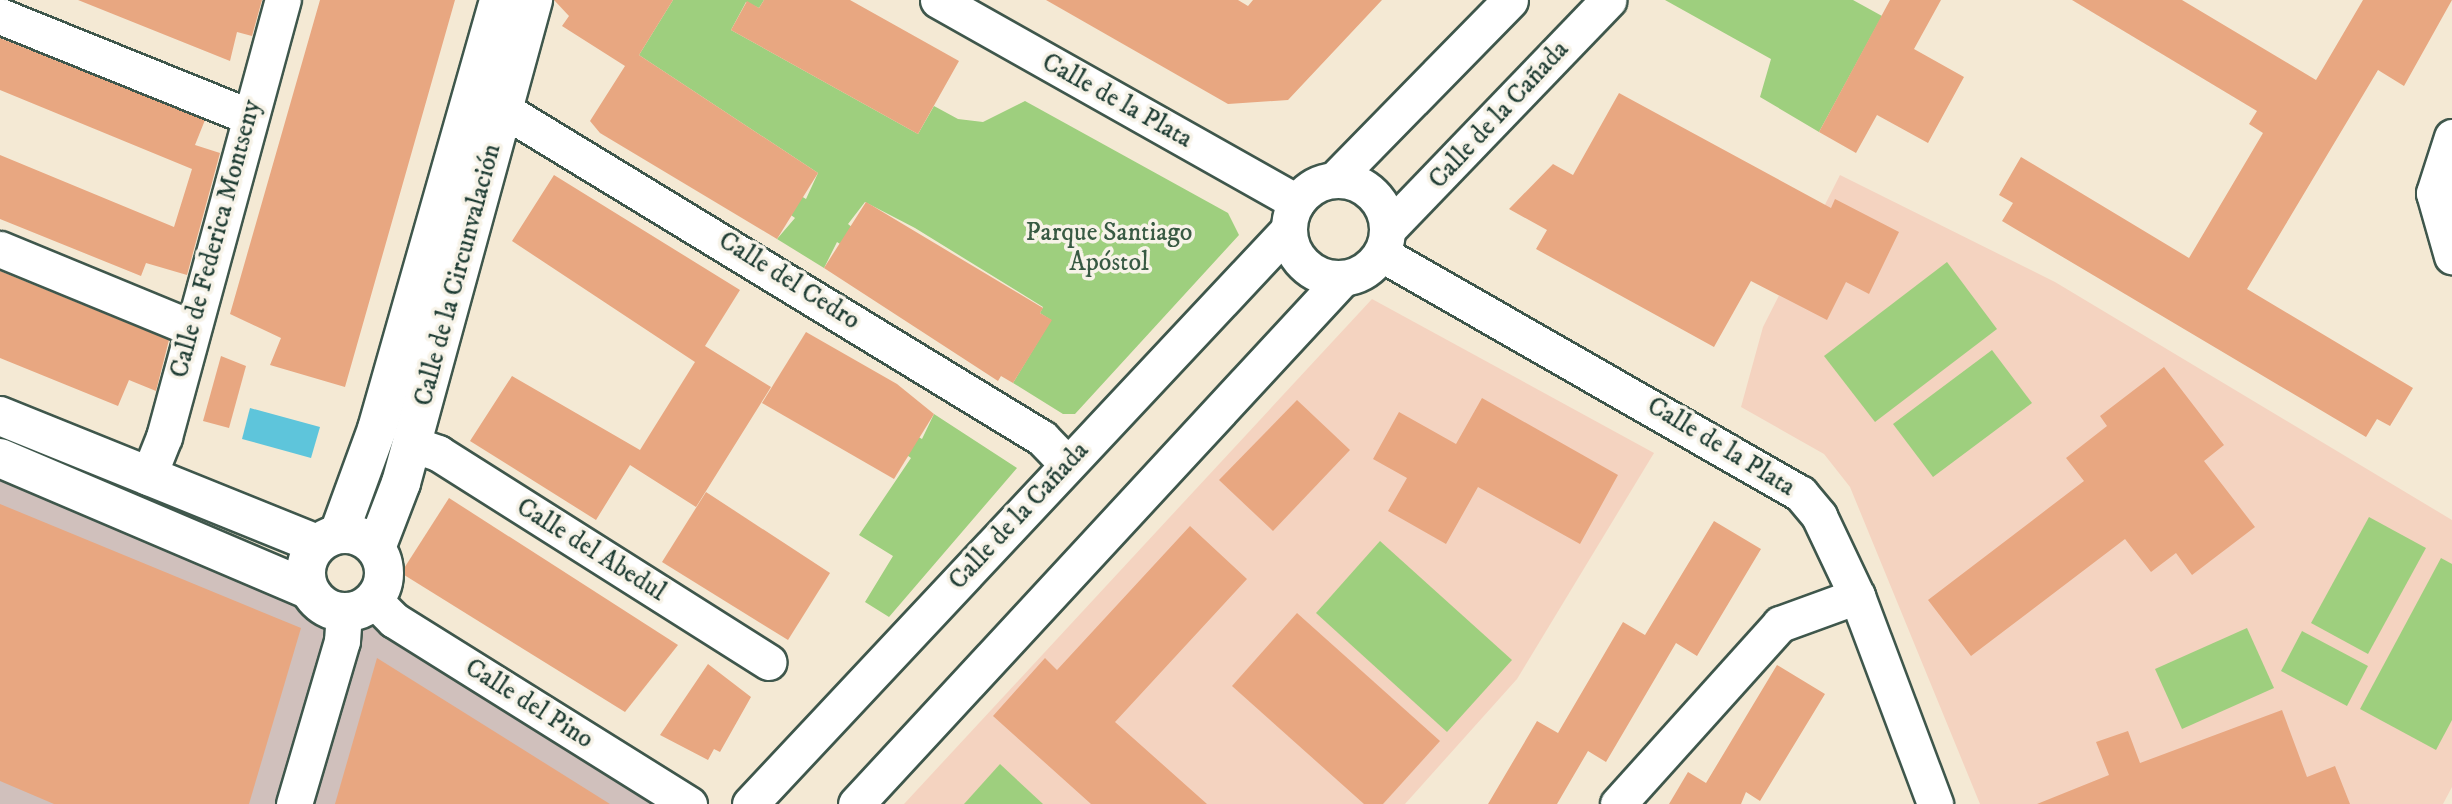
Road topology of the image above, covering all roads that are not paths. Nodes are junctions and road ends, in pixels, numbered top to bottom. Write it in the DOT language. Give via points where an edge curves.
graph roads {
  1 [pos="283,0"];
  2 [pos="499,0"];
  3 [pos="533,0"];
  4 [pos="938,0"];
  5 [pos="1510,0"];
  6 [pos="1608,0"];
  7 [pos="0,16"];
  8 [pos="504,110"];
  9 [pos="248,116"];
  10 [pos="2452,137"];
  11 [pos="1335,179"];
  12 [pos="1293,215"];
  13 [pos="1385,242"];
  14 [pos="0,249"];
  15 [pos="2452,256"];
  16 [pos="1342,279"];
  17 [pos="192,328"];
  18 [pos="0,416"];
  19 [pos="412,444"];
  20 [pos="0,458"];
  21 [pos="1067,464"];
  22 [pos="148,477"];
  23 [pos="328,539"];
  24 [pos="376,548"];
  25 [pos="309,590"];
  26 [pos="1857,596"];
  27 [pos="359,606"];
  28 [pos="768,662"];
  29 [pos="294,804"];
  30 [pos="689,804"];
  31 [pos="750,804"];
  32 [pos="856,804"];
  33 [pos="1618,804"];
  34 [pos="1936,804"];
  1 -- 9 [label="street, Calle de Federica Montseny"];
  2 -- 23 [label="street, Calle de la Circunvalación" via="380,417"];
  3 -- 8 [label="street, Calle de la Circunvalación"];
  4 -- 12 [label="street, Calle de la Plata"];
  5 -- 11 [label="street"];
  6 -- 13 [label="street, Calle de la Cañada"];
  7 -- 9 [label="street"];
  8 -- 19 [label="street, Calle de la Circunvalación"];
  8 -- 21 [label="street, Calle del Cedro" via="1042,438"];
  9 -- 17 [label="street, Calle de Federica Montseny"];
  10 -- 15 [label="street" via="2434,193"];
  11 -- 12 [label="street"];
  11 -- 13 [label="street" via="1366,188 1386,213"];
  12 -- 16 [label="street" via="1304,265"];
  12 -- 21 [label="street, Calle de la Cañada"];
  13 -- 16 [label="street" via="1371,267"];
  13 -- 26 [label="street, Calle de la Plata" via="1800,492 1819,516"];
  14 -- 17 [label="street"];
  16 -- 32 [label="street"];
  17 -- 22 [label="street, Calle de Federica Montseny"];
  18 -- 22 [label="street"];
  19 -- 24 [label="street, Calle de la Circunvalación"];
  19 -- 28 [label="street, Calle del Abedul" via="438,453"];
  20 -- 25 [label="street"];
  21 -- 31 [label="street, Calle de la Cañada"];
  22 -- 23 [label="street"];
  23 -- 24 [label="street" via="359,535"];
  23 -- 25 [label="street" via="308,558"];
  24 -- 27 [label="street" via="383,574"];
  25 -- 27 [label="street" via="320,604"];
  26 -- 33 [label="street" via="1780,624"];
  26 -- 34 [label="street, Calle de la Plata"];
  27 -- 29 [label="street" via="342,641"];
  27 -- 30 [label="street, Calle del Pino" via="394,620"];
}
